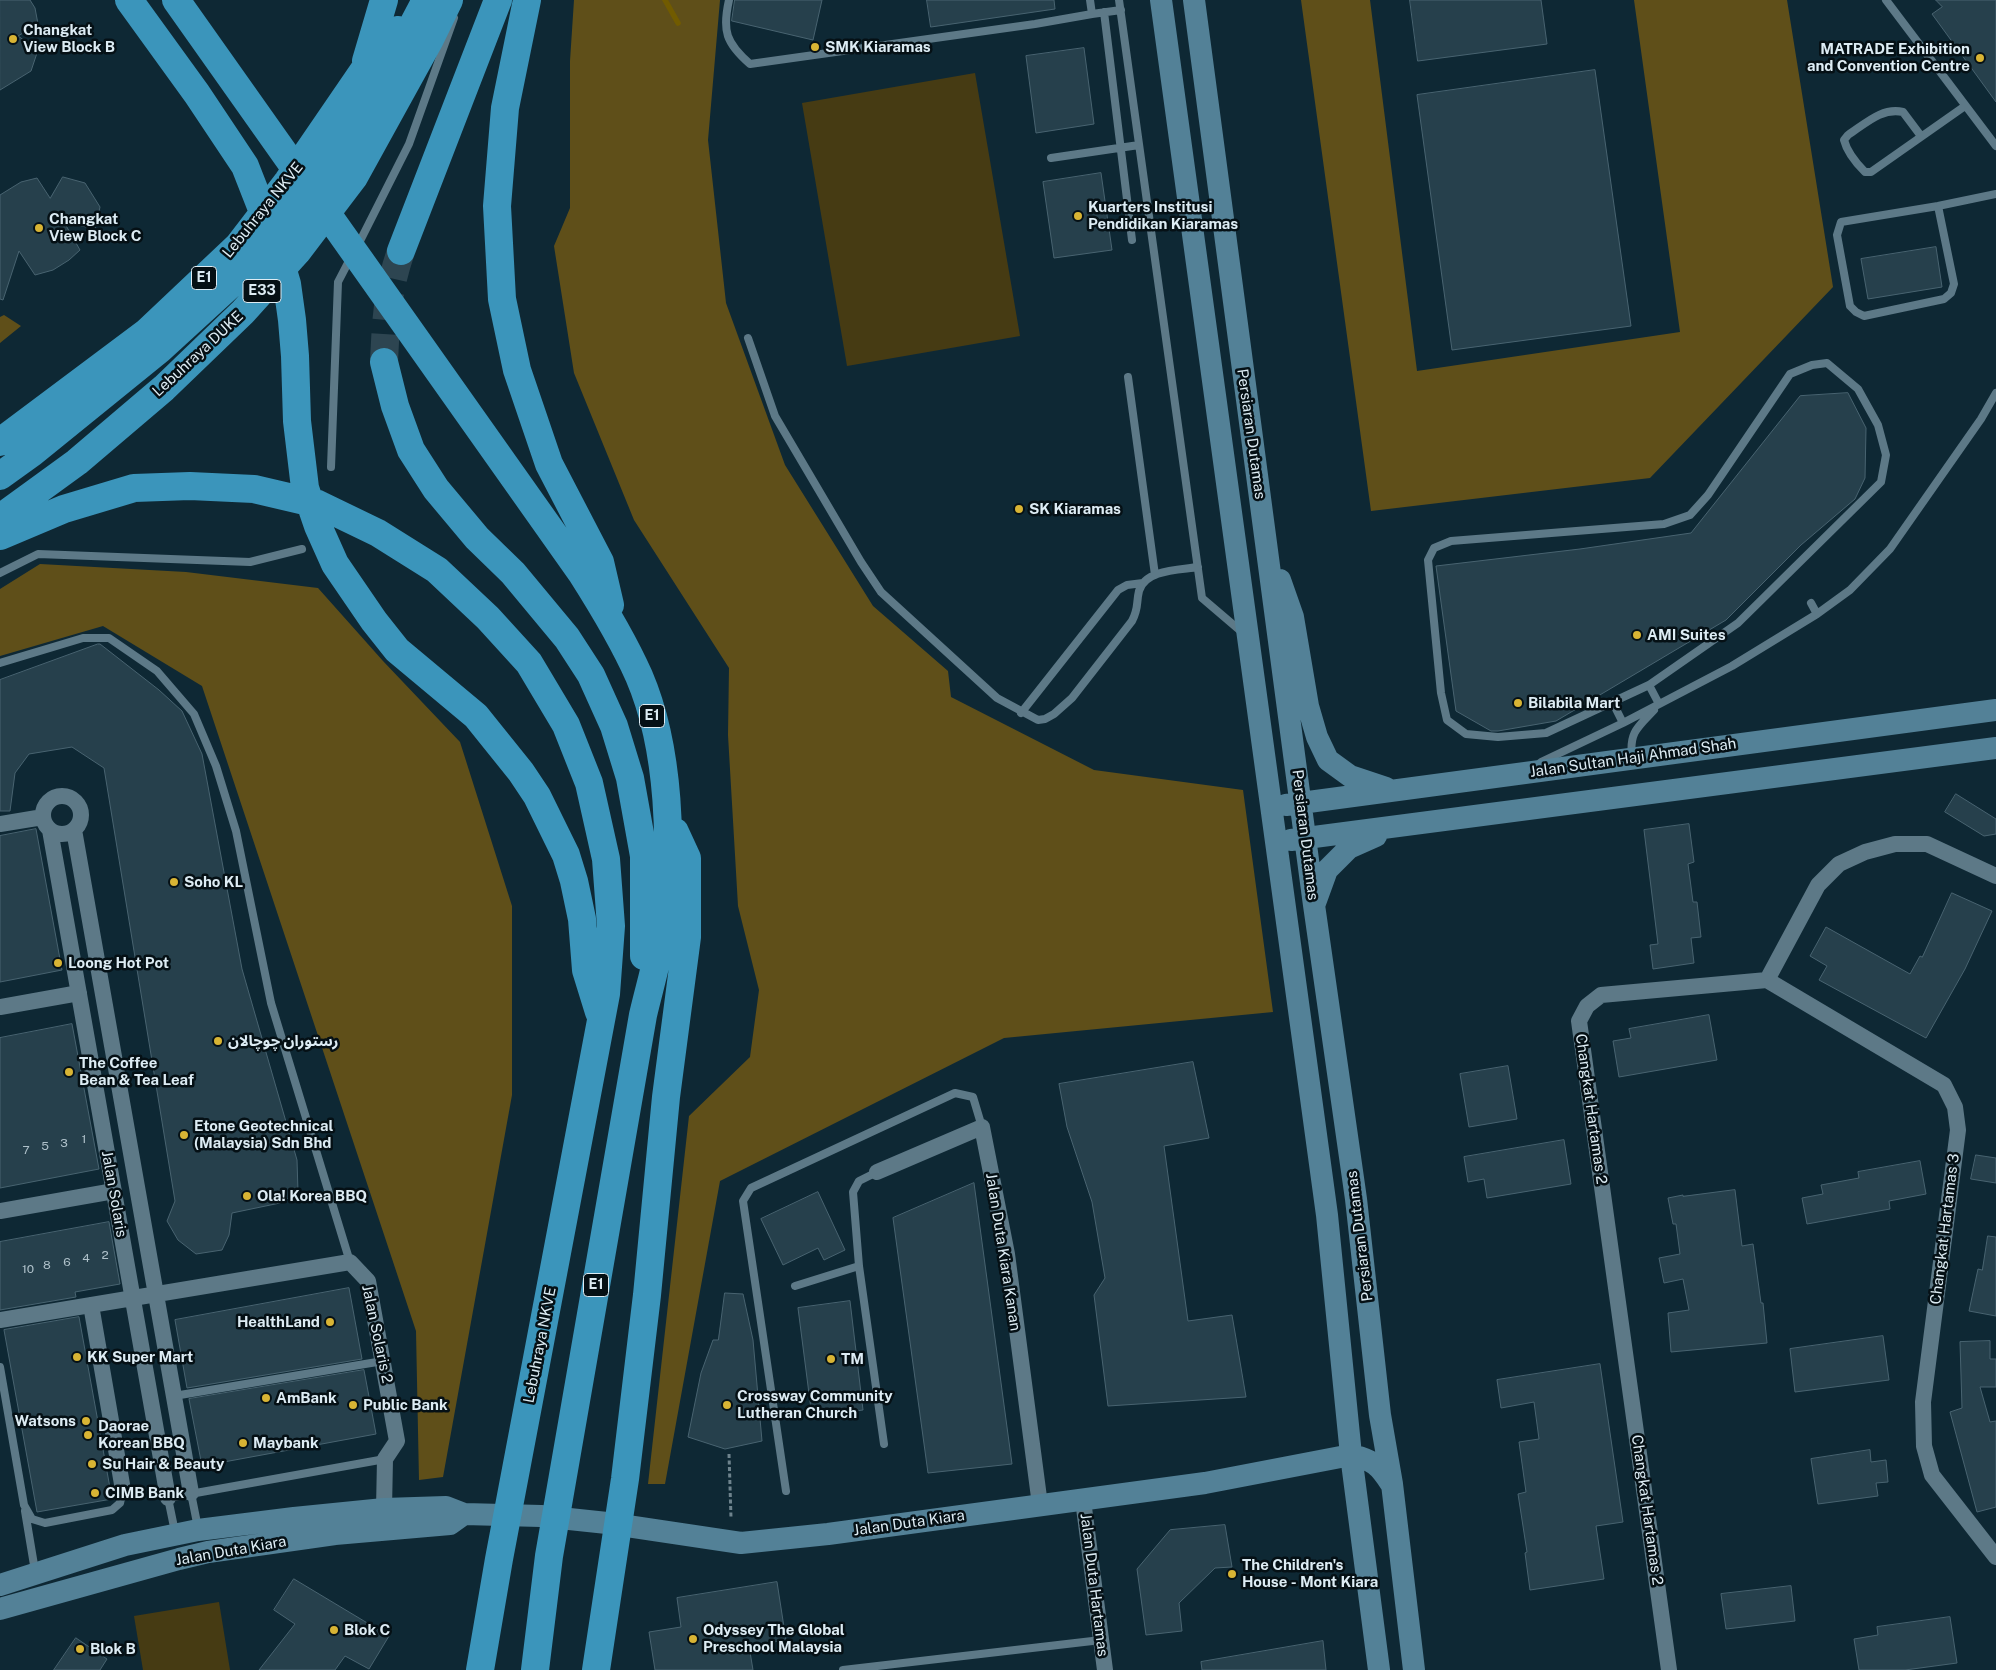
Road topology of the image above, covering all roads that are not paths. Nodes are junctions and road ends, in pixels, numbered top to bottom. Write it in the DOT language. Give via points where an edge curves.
graph roads {
  1 [pos="129,0"];
  2 [pos="176,0"];
  3 [pos="384,0"];
  4 [pos="425,0"];
  5 [pos="498,0"];
  6 [pos="528,0"];
  7 [pos="729,0"];
  8 [pos="1090,0"];
  9 [pos="1119,0"];
  10 [pos="1161,0"];
  11 [pos="1194,0"];
  12 [pos="1886,0"];
  13 [pos="453,4"];
  14 [pos="1121,10"];
  15 [pos="1104,12"];
  16 [pos="1092,14"];
  17 [pos="364,70"];
  18 [pos="1965,106"];
  19 [pos="1921,136"];
  20 [pos="1139,145"];
  21 [pos="1996,146"];
  22 [pos="1121,147"];
  23 [pos="1051,158"];
  24 [pos="1996,194"];
  25 [pos="1938,206"];
  26 [pos="1132,240"];
  27 [pos="401,251"];
  28 [pos="748,338"];
  29 [pos="384,362"];
  30 [pos="1128,377"];
  31 [pos="1996,393"];
  32 [pos="1996,403"];
  33 [pos="1988,407"];
  34 [pos="0,442"];
  35 [pos="331,467"];
  36 [pos="0,476"];
  37 [pos="0,518"];
  38 [pos="1264,531"];
  39 [pos="0,536"];
  40 [pos="302,549"];
  41 [pos="1198,567"];
  42 [pos="0,573"];
  43 [pos="1155,575"];
  44 [pos="1143,583"];
  45 [pos="1811,603"];
  46 [pos="1817,614"];
  47 [pos="615,626"];
  48 [pos="1247,636"];
  49 [pos="0,663"];
  50 [pos="1648,685"];
  51 [pos="1613,703"];
  52 [pos="1659,704"];
  53 [pos="1996,710"];
  54 [pos="1022,712"];
  55 [pos="1623,723"];
  56 [pos="1996,748"];
  57 [pos="1633,758"];
  58 [pos="1518,773"];
  59 [pos="1392,790"];
  60 [pos="1300,802"];
  61 [pos="1270,807"];
  62 [pos="666,812"];
  63 [pos="0,824"];
  64 [pos="46,824"];
  65 [pos="1395,827"];
  66 [pos="74,830"];
  67 [pos="1305,839"];
  68 [pos="1275,842"];
  69 [pos="1996,876"];
  70 [pos="1314,905"];
  71 [pos="1767,980"];
  72 [pos="79,993"];
  73 [pos="0,1007"];
  74 [pos="643,1015"];
  75 [pos="602,1020"];
  76 [pos="982,1127"];
  77 [pos="877,1172"];
  78 [pos="114,1191"];
  79 [pos="0,1211"];
  80 [pos="350,1262"];
  81 [pos="860,1266"];
  82 [pos="794,1286"];
  83 [pos="156,1294"];
  84 [pos="132,1298"];
  85 [pos="90,1305"];
  86 [pos="0,1320"];
  87 [pos="383,1361"];
  88 [pos="0,1366"];
  89 [pos="174,1396"];
  90 [pos="1380,1415"];
  91 [pos="884,1444"];
  92 [pos="1351,1455"];
  93 [pos="385,1459"];
  94 [pos="1392,1484"];
  95 [pos="123,1490"];
  96 [pos="786,1491"];
  97 [pos="191,1493"];
  98 [pos="168,1498"];
  99 [pos="1039,1498"];
  100 [pos="1083,1500"];
  101 [pos="24,1505"];
  102 [pos="384,1509"];
  103 [pos="464,1514"];
  104 [pos="190,1545"];
  105 [pos="1996,1557"];
  106 [pos="36,1573"];
  107 [pos="0,1585"];
  108 [pos="0,1609"];
  109 [pos="1101,1640"];
  110 [pos="480,1670"];
  111 [pos="535,1670"];
  112 [pos="596,1670"];
  113 [pos="843,1670"];
  114 [pos="1105,1670"];
  115 [pos="1379,1670"];
  116 [pos="1414,1670"];
  117 [pos="1668,1670"];
  1 -- 75 [label="highway" via="245,166 274,240 287,284 292,320 297,421 305,488 335,564 397,650 476,716 521,772 544,810 566,855 582,919 586,970"];
  2 -- 47 [label="highway" via="582,574"];
  3 -- 17 [label="highway"];
  4 -- 17 [label="highway, Lebuhraya DUKE / E33"];
  4 -- 36 [label="highway, Lebuhraya DUKE / E33" via="366,114 301,206 242,274 159,350"];
  5 -- 27 [label="highway"];
  6 -- 47 [label="highway" via="505,108 496,206 502,299 517,370 549,464 600,562"];
  7 -- 16 [label="lane" via="725,19 731,45 750,64"];
  8 -- 16 [label="lane"];
  9 -- 14 [label="lane"];
  10 -- 48 [label="street, Persiaran Dutamas"];
  11 -- 38 [label="street, Persiaran Dutamas"];
  12 -- 18 [label="lane"];
  13 -- 35 [label="lane" via="409,144 338,282"];
  13 -- 37 [label="highway, Lebuhraya DUKE / E33" via="354,177 297,252 244,312 164,388 76,462"];
  14 -- 15 [label="lane"];
  14 -- 20 [label="lane"];
  15 -- 16 [label="lane"];
  15 -- 22 [label="lane"];
  17 -- 34 [label="highway, Lebuhraya NKVE / E1" via="288,181 238,246 147,332"];
  18 -- 19 [label="lane"];
  18 -- 21 [label="lane"];
  19 -- 19 [label="lane" via="1871,172 1865,172 1859,166 1844,140 1885,111 1894,110 1903,112"];
  20 -- 22 [label="lane"];
  20 -- 41 [label="lane"];
  22 -- 23 [label="lane"];
  22 -- 26 [label="lane"];
  24 -- 25 [label="lane"];
  25 -- 25 [label="lane" via="1954,284 1951,293 1944,299 1864,316 1856,312 1850,306 1837,235 1841,222"];
  28 -- 54 [label="lane" via="775,416 880,592 997,698"];
  29 -- 74 [label="highway" via="394,406 411,450 436,489 567,638 591,675 614,726 630,778 644,856"];
  30 -- 43 [label="lane"];
  31 -- 33 [label="lane"];
  32 -- 33 [label="lane"];
  33 -- 46 [label="lane" via="1890,549 1850,590"];
  38 -- 59 [label="street" via="1293,616 1308,706 1328,760 1350,776"];
  38 -- 60 [label="street, Persiaran Dutamas"];
  39 -- 75 [label="highway, Lebuhraya NKVE" via="64,509 134,488 254,489 318,504 378,534 437,570 488,618 529,664 566,725 589,783 606,859 611,926"];
  40 -- 42 [label="lane" via="250,562 38,554"];
  41 -- 43 [label="lane"];
  41 -- 48 [label="lane" via="1202,598"];
  43 -- 44 [label="lane"];
  44 -- 54 [label="lane" via="1118,590"];
  44 -- 54 [label="lane" via="1132,621 1072,698 1045,719 1038,720"];
  45 -- 46 [label="lane"];
  46 -- 52 [label="lane" via="1732,666"];
  47 -- 62 [label="highway, E1" via="639,678 656,728 664,772"];
  48 -- 61 [label="street, Persiaran Dutamas"];
  49 -- 80 [label="lane" via="83,638 109,638 156,670 194,714 216,766 236,831 271,1003"];
  50 -- 51 [label="lane"];
  50 -- 51 [label="lane" via="1738,623 1880,482 1886,455 1878,425 1858,389 1827,363 1812,364 1790,374 1708,495 1690,515 1664,524 1450,541 1434,548 1428,560 1441,693 1447,720 1466,734 1498,737 1546,733"];
  50 -- 52 [label="lane"];
  51 -- 55 [label="lane"];
  52 -- 55 [label="lane"];
  52 -- 57 [label="lane" via="1636,729 1630,743"];
  53 -- 57 [label="street, Jalan Sultan Haji Ahmad Shah"];
  55 -- 58 [label="lane"];
  56 -- 65 [label="street"];
  57 -- 58 [label="street, Jalan Sultan Haji Ahmad Shah"];
  58 -- 59 [label="street, Jalan Sultan Haji Ahmad Shah"];
  59 -- 60 [label="street, Jalan Sultan Haji Ahmad Shah"];
  60 -- 61 [label="street, Jalan Sultan Haji Ahmad Shah"];
  60 -- 67 [label="street, Persiaran Dutamas"];
  61 -- 68 [label="street, Persiaran Dutamas"];
  62 -- 74 [label="highway, E1" via="668,862 663,927"];
  62 -- 112 [label="highway" via="687,858 686,937 625,1479"];
  63 -- 64 [label="street"];
  64 -- 66 [label="street" via="62,834"];
  64 -- 66 [label="street" via="44,808 53,798 65,796 79,807 80,819"];
  64 -- 72 [label="street, Jalan Solaris"];
  65 -- 67 [label="street"];
  65 -- 70 [label="street" via="1349,848 1328,870"];
  66 -- 83 [label="street, Jalan Solaris"];
  67 -- 68 [label="street"];
  67 -- 70 [label="street, Persiaran Dutamas"];
  68 -- 92 [label="street, Persiaran Dutamas" via="1327,1215"];
  69 -- 71 [label="street" via="1927,844 1895,844 1865,852 1839,864 1818,885"];
  70 -- 90 [label="street, Persiaran Dutamas" via="1356,1199"];
  71 -- 105 [label="street, Changkat Hartamas 3" via="1944,1085 1955,1107 1958,1130 1922,1402 1924,1446 1932,1475"];
  71 -- 117 [label="street, Changkat Hartamas 2" via="1601,995 1587,1006 1579,1021"];
  72 -- 73 [label="street"];
  72 -- 78 [label="street, Jalan Solaris"];
  74 -- 111 [label="highway, E1" via="549,1556"];
  75 -- 110 [label="highway, Lebuhraya NKVE"];
  76 -- 77 [label="street"];
  76 -- 96 [label="lane" via="973,1097 956,1093 751,1188 743,1201"];
  76 -- 99 [label="street, Jalan Duta Kiara Kanan" via="1007,1254"];
  77 -- 81 [label="lane" via="859,1181 853,1192"];
  78 -- 79 [label="street"];
  78 -- 84 [label="street, Jalan Solaris"];
  80 -- 83 [label="street"];
  80 -- 87 [label="street, Jalan Solaris 2" via="368,1281"];
  81 -- 82 [label="lane"];
  81 -- 91 [label="lane"];
  83 -- 84 [label="street"];
  83 -- 89 [label="street, Jalan Solaris"];
  84 -- 85 [label="street"];
  84 -- 98 [label="street, Jalan Solaris"];
  85 -- 86 [label="street"];
  85 -- 95 [label="street"];
  87 -- 89 [label="lane"];
  87 -- 93 [label="street, Jalan Solaris 2" via="397,1441"];
  88 -- 101 [label="lane"];
  89 -- 97 [label="street, Jalan Solaris"];
  90 -- 92 [label="street" via="1374,1432"];
  90 -- 94 [label="street, Persiaran Dutamas"];
  92 -- 94 [label="street" via="1370,1459"];
  92 -- 100 [label="street, Jalan Duta Kiara" via="1205,1483"];
  92 -- 115 [label="street, Persiaran Dutamas"];
  93 -- 97 [label="lane"];
  93 -- 102 [label="street, Jalan Solaris 2"];
  94 -- 116 [label="street, Persiaran Dutamas"];
  95 -- 101 [label="lane" via="120,1503 112,1510 45,1523 32,1518"];
  97 -- 98 [label="lane"];
  97 -- 104 [label="lane, Jalan Solaris"];
  98 -- 104 [label="lane, Jalan Solaris"];
  99 -- 100 [label="street, Jalan Duta Kiara"];
  99 -- 103 [label="street, Jalan Duta Kiara" via="828,1534 741,1543 541,1516"];
  100 -- 109 [label="street, Jalan Duta Hartamas"];
  101 -- 106 [label="lane"];
  102 -- 103 [label="street, Jalan Duta Kiara" via="446,1507"];
  102 -- 104 [label="street, Jalan Duta Kiara" via="294,1518"];
  103 -- 104 [label="street, Jalan Duta Kiara" via="450,1524"];
  104 -- 106 [label="street, Jalan Duta Kiara" via="126,1545"];
  104 -- 108 [label="street, Jalan Duta Kiara"];
  106 -- 107 [label="street, Jalan Duta Kiara"];
  109 -- 113 [label="lane"];
  109 -- 114 [label="street, Jalan Duta Hartamas"];
}
